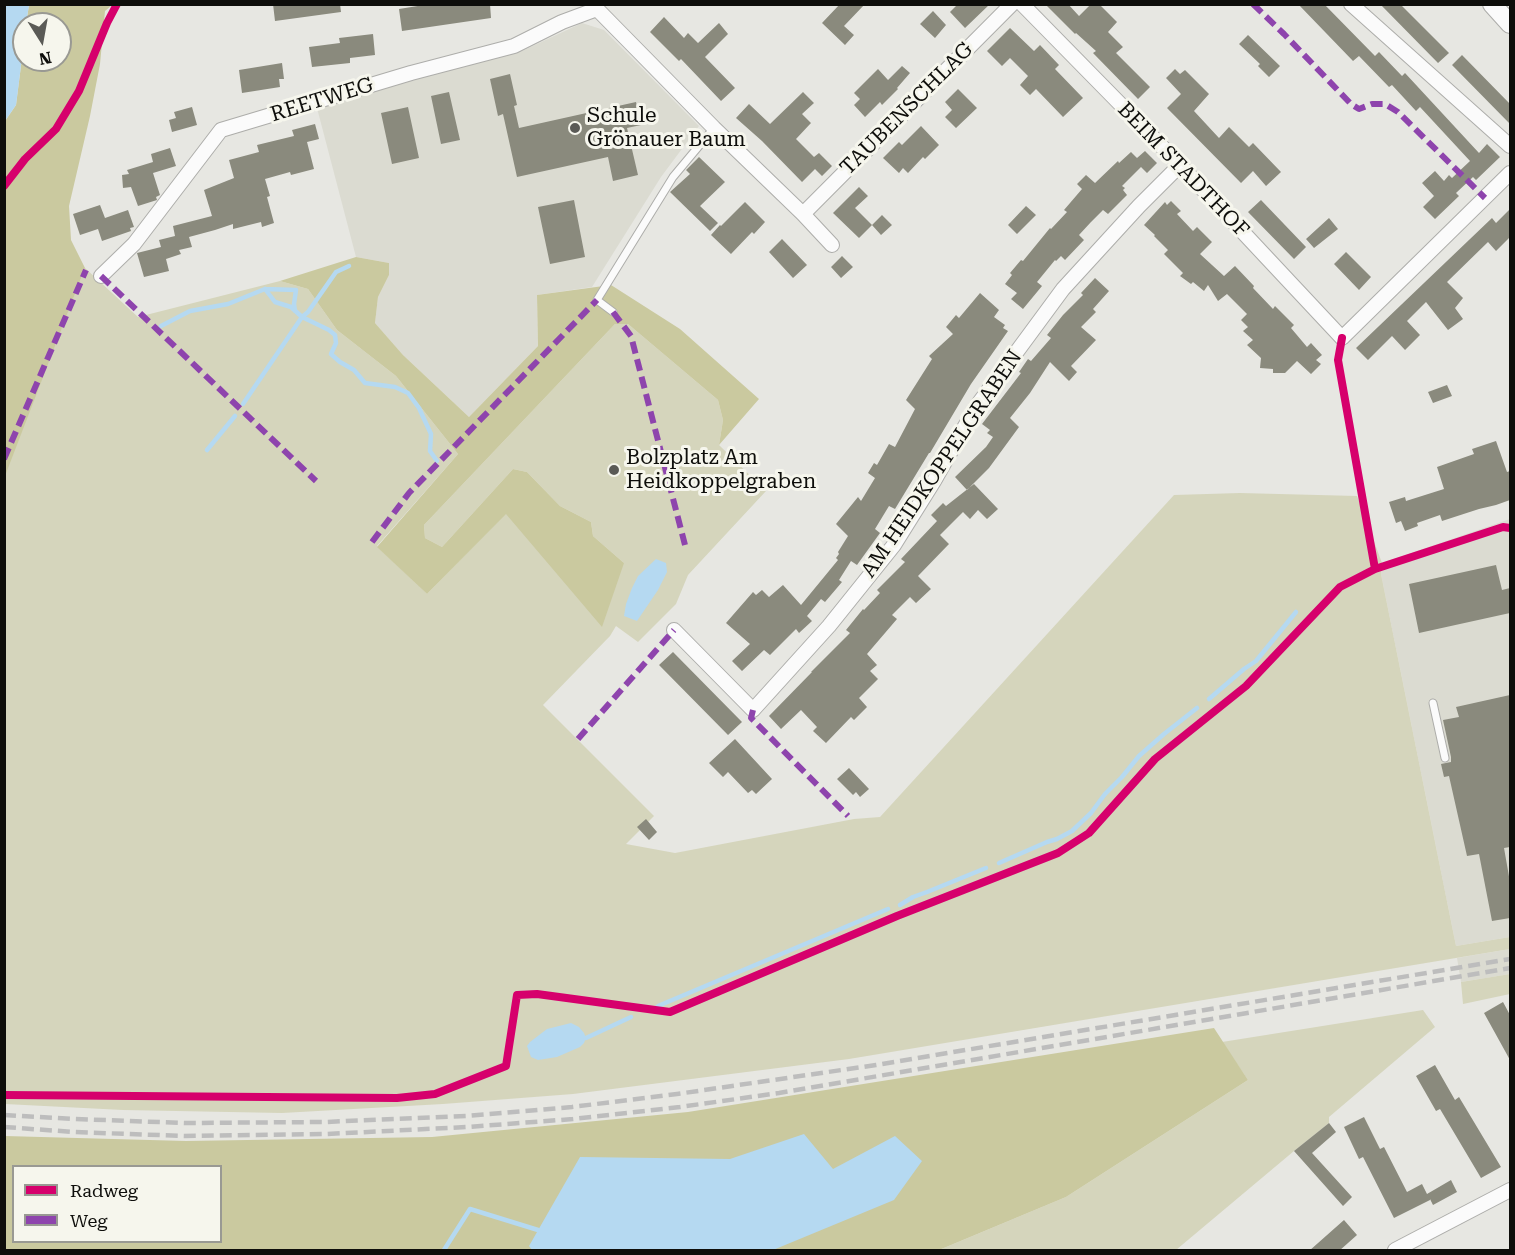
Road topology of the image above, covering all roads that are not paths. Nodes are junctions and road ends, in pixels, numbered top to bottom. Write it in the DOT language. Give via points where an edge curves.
graph roads {
  1 [pos="1012,4"];
  2 [pos="1022,4"];
  3 [pos="1351,4"];
  4 [pos="1492,4"];
  5 [pos="597,7"];
  6 [pos="1510,24"];
  7 [pos="714,128"];
  8 [pos="1510,146"];
  9 [pos="1180,165"];
  10 [pos="1510,173"];
  11 [pos="802,214"];
  12 [pos="832,245"];
  13 [pos="101,276"];
  14 [pos="613,312"];
  15 [pos="674,630"];
  16 [pos="1433,703"];
  17 [pos="1445,758"];
  18 [pos="1510,1190"];
  19 [pos="1395,1251"];
  1 -- 11 [label="street, TAUBENSCHLAG"];
  2 -- 9 [label="street, BEIM STADTHOF"];
  3 -- 8 [label="street"];
  4 -- 6 [label="main road"];
  5 -- 7 [label="street"];
  5 -- 13 [label="street, REETWEG" via="514,46 220,130 134,244"];
  7 -- 11 [label="street"];
  7 -- 14 [label="lane" via="673,177 597,300"];
  9 -- 10 [label="street, BEIM STADTHOF" via="1342,338"];
  9 -- 15 [label="street, AM HEIDKOPPELGRABEN" via="1063,289 976,407 894,545 753,711"];
  11 -- 12 [label="street"];
  16 -- 17 [label="lane"];
  18 -- 19 [label="street"];
}
